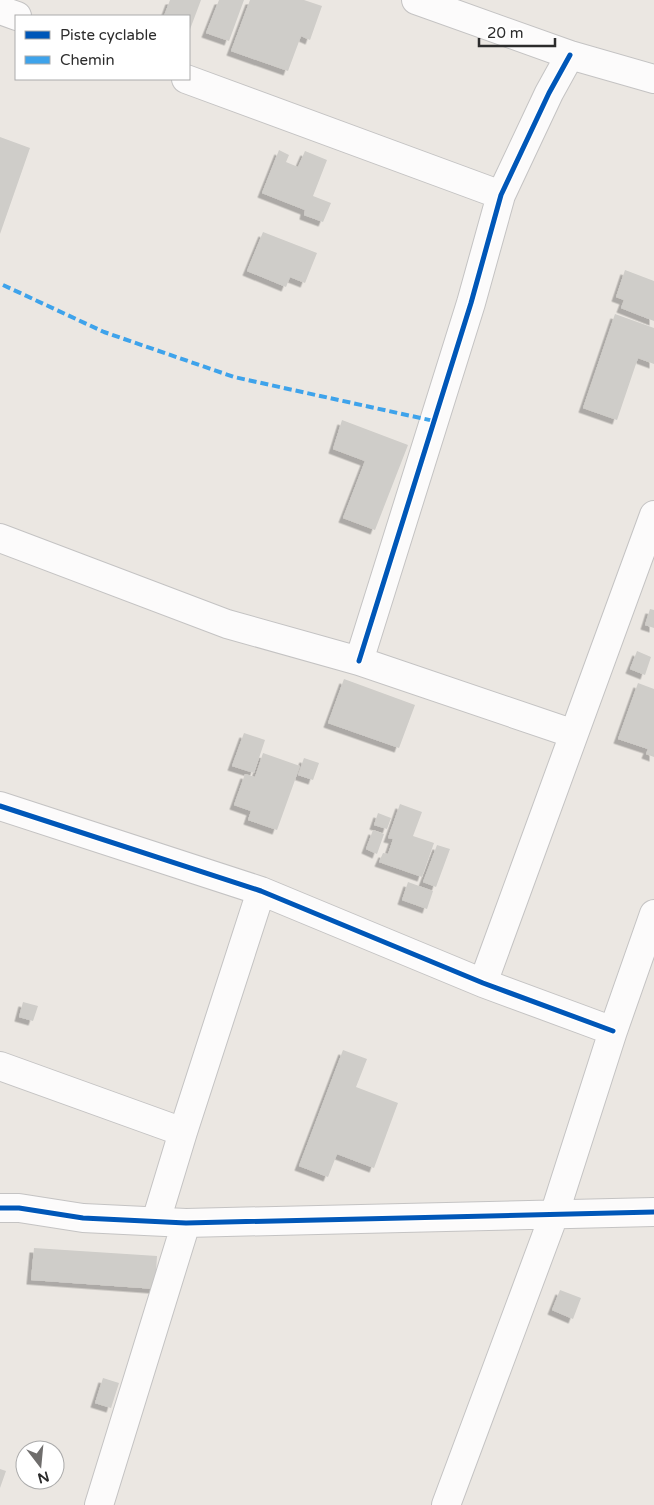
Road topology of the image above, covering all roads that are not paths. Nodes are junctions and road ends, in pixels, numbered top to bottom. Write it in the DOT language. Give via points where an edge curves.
graph roads {
  1 [pos="416,0"];
  2 [pos="0,10"];
  3 [pos="15,15"];
  4 [pos="570,55"];
  5 [pos="654,79"];
  6 [pos="189,80"];
  7 [pos="501,195"];
  8 [pos="654,515"];
  9 [pos="0,538"];
  10 [pos="359,661"];
  11 [pos="574,734"];
  12 [pos="0,806"];
  13 [pos="261,891"];
  14 [pos="654,914"];
  15 [pos="482,984"];
  16 [pos="614,1031"];
  17 [pos="0,1066"];
  18 [pos="183,1132"];
  19 [pos="0,1208"];
  20 [pos="654,1212"];
  21 [pos="554,1215"];
  22 [pos="156,1221"];
  23 [pos="186,1223"];
  24 [pos="99,1505"];
  25 [pos="446,1505"];
  1 -- 4 [label="street"];
  2 -- 3 [label="street"];
  4 -- 5 [label="street"];
  4 -- 7 [label="street"];
  6 -- 7 [label="street"];
  7 -- 10 [label="street" via="471,303"];
  8 -- 11 [label="street"];
  9 -- 10 [label="street" via="227,624"];
  10 -- 11 [label="street"];
  11 -- 15 [label="street"];
  12 -- 13 [label="street"];
  13 -- 15 [label="street"];
  13 -- 18 [label="street"];
  14 -- 16 [label="street"];
  15 -- 16 [label="street"];
  16 -- 21 [label="street"];
  17 -- 18 [label="street"];
  18 -- 22 [label="street"];
  19 -- 22 [label="street" via="82,1218"];
  20 -- 21 [label="street"];
  21 -- 23 [label="street"];
  21 -- 25 [label="street"];
  22 -- 23 [label="street"];
  23 -- 24 [label="street"];
}
